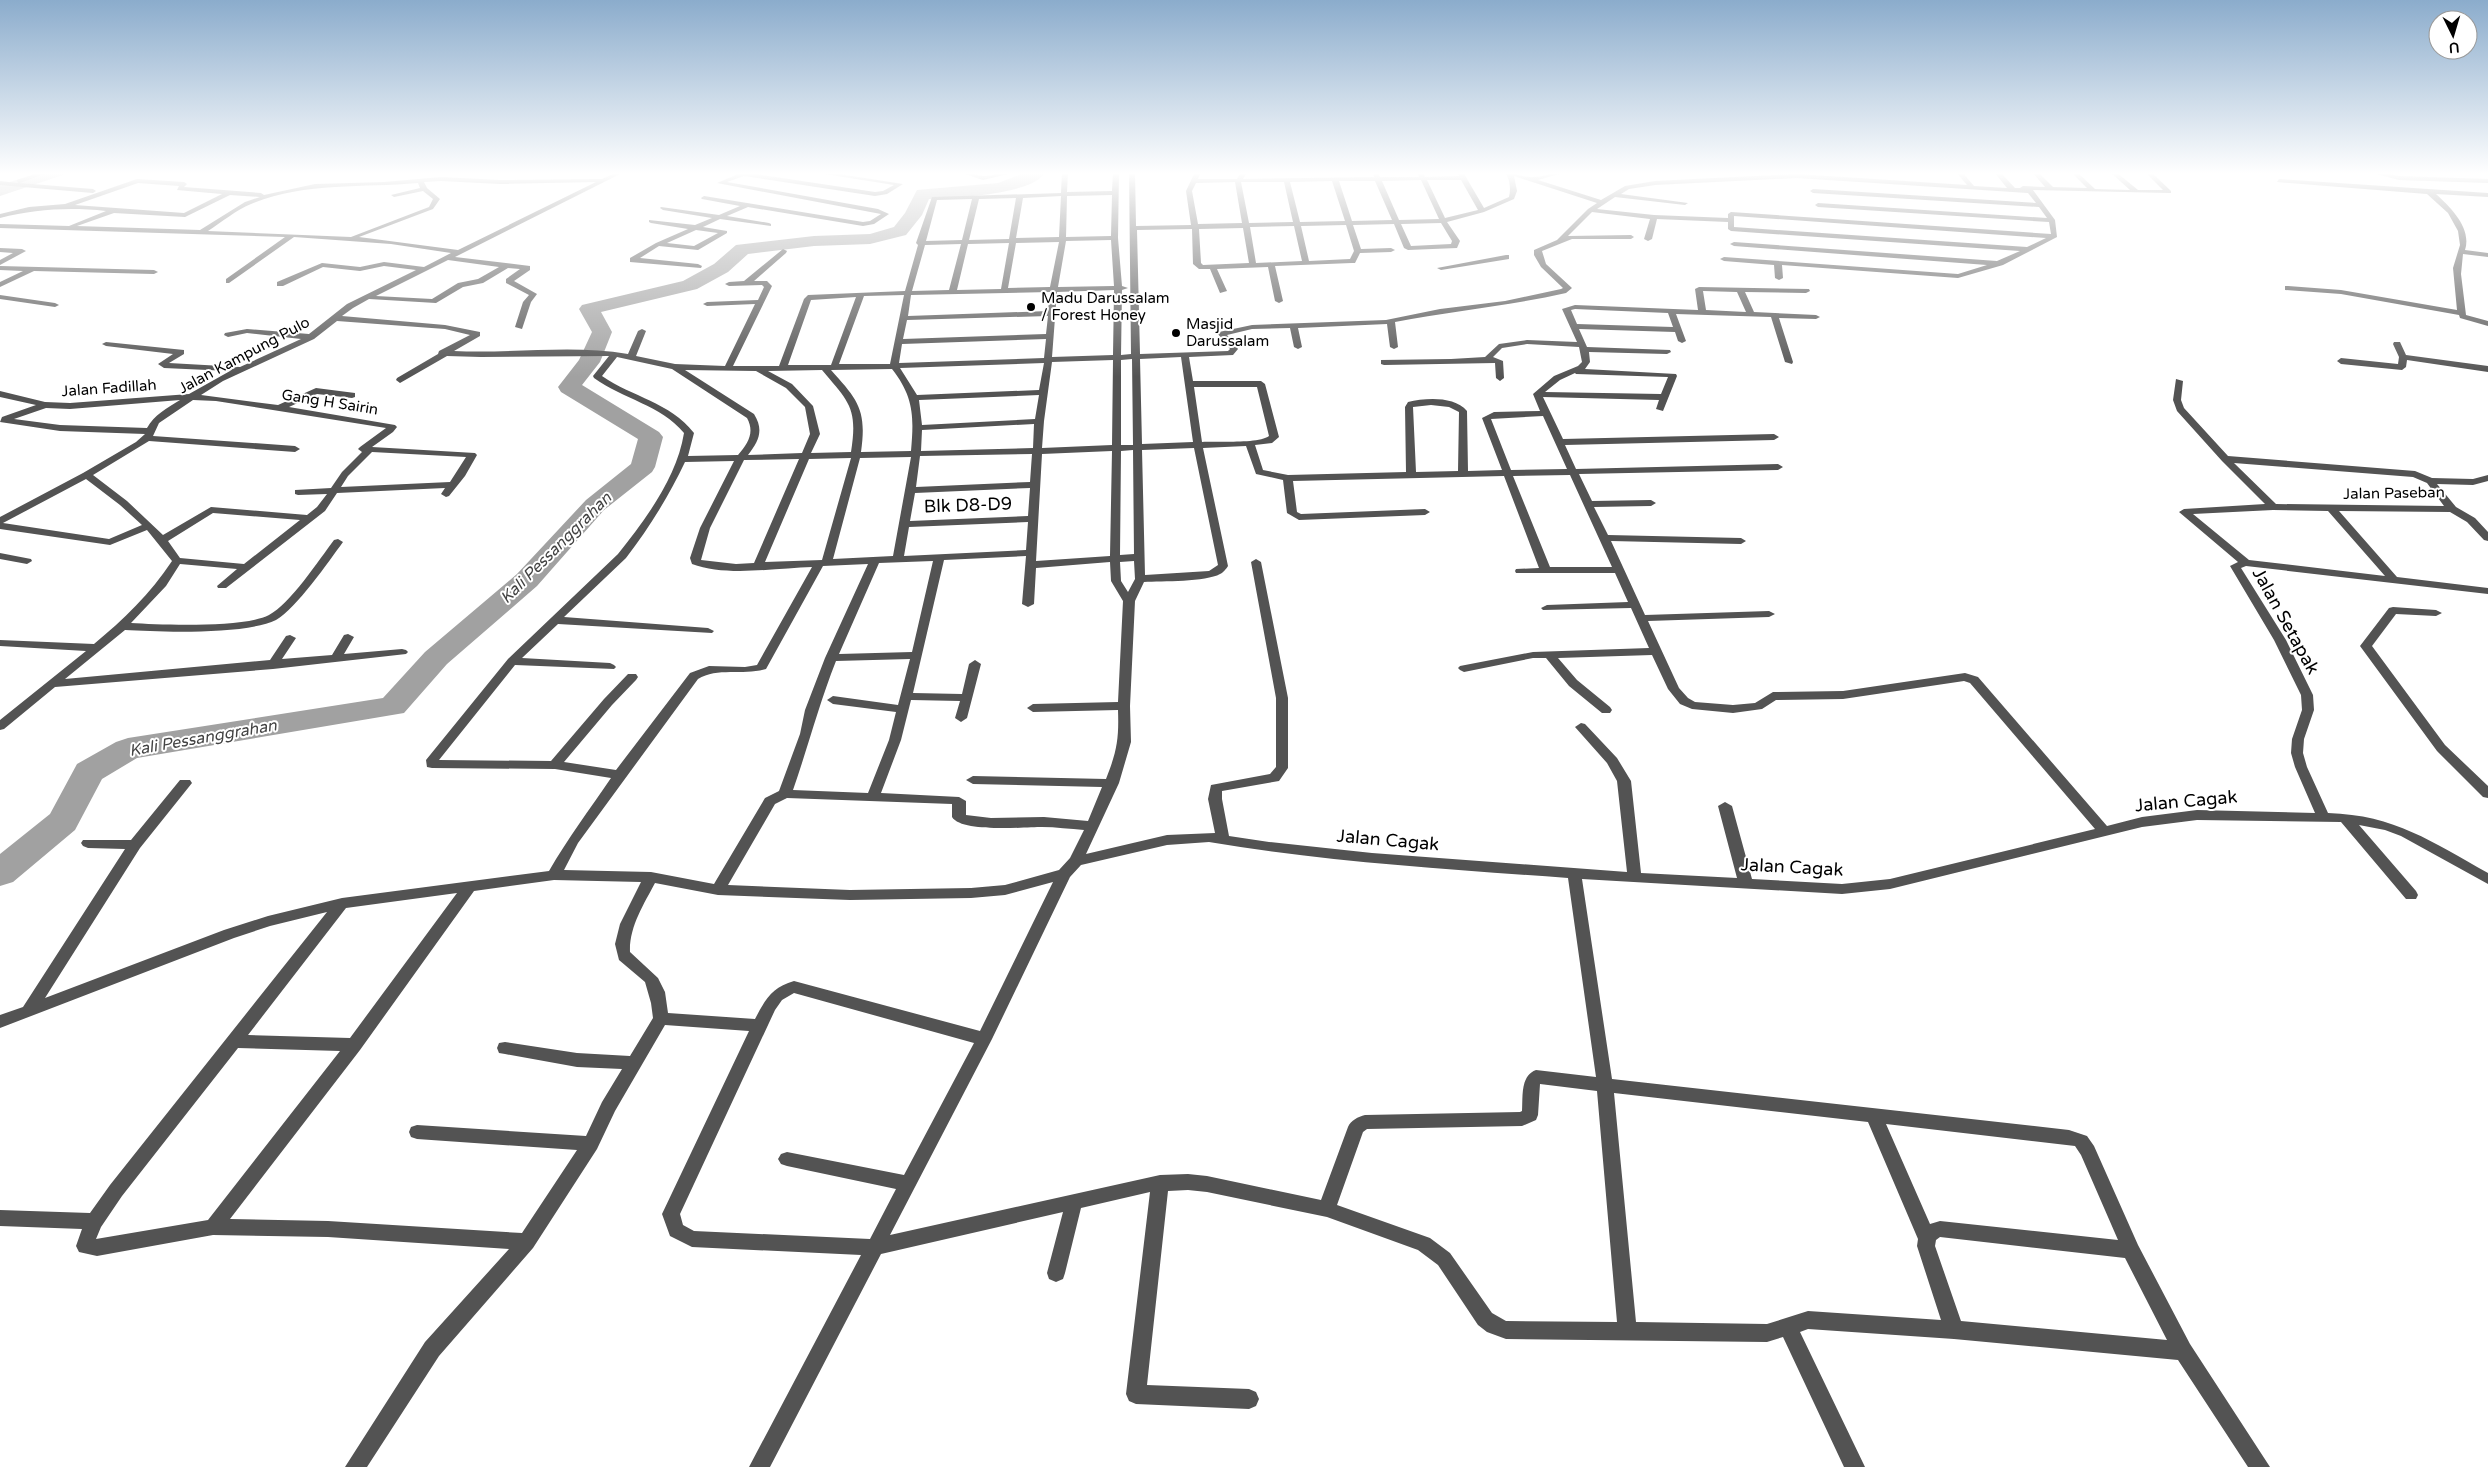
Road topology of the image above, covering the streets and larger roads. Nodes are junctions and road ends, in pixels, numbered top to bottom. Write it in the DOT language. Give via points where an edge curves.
graph roads {
  1 [pos="285,240"];
  2 [pos="370,240"];
  3 [pos="481,240"];
  4 [pos="667,240"];
  5 [pos="713,240"];
  6 [pos="1071,240"];
  7 [pos="1114,240"];
  8 [pos="1134,240"];
  9 [pos="1196,240"];
  10 [pos="1248,240"];
  11 [pos="1301,240"];
  12 [pos="1354,240"];
  13 [pos="1405,240"];
  14 [pos="1455,240"];
  15 [pos="1559,240"];
  16 [pos="1829,240"];
  17 [pos="1896,240"];
  18 [pos="2047,240"];
  19 [pos="2463,240"];
  20 [pos="1062,241"];
  21 [pos="1013,242"];
  22 [pos="920,243"];
  23 [pos="964,243"];
  24 [pos="1935,243"];
  25 [pos="658,244"];
  26 [pos="1734,244"];
  27 [pos="1443,247"];
  28 [pos="2031,249"];
  29 [pos="0,250"];
  30 [pos="1391,250"];
  31 [pos="783,251"];
  32 [pos="1358,251"];
  33 [pos="457,252"];
  34 [pos="1835,252"];
  35 [pos="2463,252"];
  36 [pos="1451,253"];
  37 [pos="2488,255"];
  38 [pos="1506,257"];
  39 [pos="444,258"];
  40 [pos="1459,258"];
  41 [pos="1724,259"];
  42 [pos="0,263"];
  43 [pos="1468,263"];
  44 [pos="2000,263"];
  45 [pos="1306,264"];
  46 [pos="1778,264"];
  47 [pos="1271,265"];
  48 [pos="506,266"];
  49 [pos="698,266"];
  50 [pos="1252,266"];
  51 [pos="1213,267"];
  52 [pos="0,268"];
  53 [pos="34,268"];
  54 [pos="1442,268"];
  55 [pos="424,269"];
  56 [pos="1841,271"];
  57 [pos="154,272"];
  58 [pos="1779,278"];
  59 [pos="229,281"];
  60 [pos="747,283"];
  61 [pos="280,284"];
  62 [pos="729,284"];
  63 [pos="0,285"];
  64 [pos="1134,287"];
  65 [pos="1118,288"];
  66 [pos="2288,288"];
  67 [pos="1740,290"];
  68 [pos="1054,291"];
  69 [pos="1223,291"];
  70 [pos="1004,292"];
  71 [pos="1806,292"];
  72 [pos="908,293"];
  73 [pos="952,293"];
  74 [pos="860,294"];
  75 [pos="0,297"];
  76 [pos="369,298"];
  77 [pos="760,302"];
  78 [pos="1279,302"];
  79 [pos="706,304"];
  80 [pos="56,305"];
  81 [pos="1671,310"];
  82 [pos="1702,312"];
  83 [pos="1053,313"];
  84 [pos="2462,313"];
  85 [pos="1751,314"];
  86 [pos="1774,315"];
  87 [pos="1816,317"];
  88 [pos="334,318"];
  89 [pos="904,318"];
  90 [pos="1391,320"];
  91 [pos="2488,324"];
  92 [pos="1293,325"];
  93 [pos="1573,326"];
  94 [pos="519,327"];
  95 [pos="1678,330"];
  96 [pos="642,331"];
  97 [pos="228,334"];
  98 [pos="1051,336"];
  99 [pos="311,337"];
  100 [pos="1682,341"];
  101 [pos="898,342"];
  102 [pos="106,344"];
  103 [pos="2397,344"];
  104 [pos="1298,347"];
  105 [pos="1394,347"];
  106 [pos="1583,347"];
  107 [pos="1667,352"];
  108 [pos="442,353"];
  109 [pos="615,354"];
  110 [pos="1185,356"];
  111 [pos="632,357"];
  112 [pos="2404,357"];
  113 [pos="1136,358"];
  114 [pos="1487,358"];
  115 [pos="1116,359"];
  116 [pos="2341,361"];
  117 [pos="1048,362"];
  118 [pos="1384,362"];
  119 [pos="1789,362"];
  120 [pos="894,366"];
  121 [pos="675,367"];
  122 [pos="829,367"];
  123 [pos="758,368"];
  124 [pos="783,368"];
  125 [pos="728,369"];
  126 [pos="2488,369"];
  127 [pos="242,370"];
  128 [pos="1576,371"];
  129 [pos="1500,378"];
  130 [pos="400,380"];
  131 [pos="2179,381"];
  132 [pos="1189,384"];
  133 [pos="1043,392"];
  134 [pos="0,394"];
  135 [pos="1537,394"];
  136 [pos="352,395"];
  137 [pos="190,397"];
  138 [pos="1664,397"];
  139 [pos="914,398"];
  140 [pos="45,405"];
  141 [pos="280,408"];
  142 [pos="1660,409"];
  143 [pos="1546,414"];
  144 [pos="1039,421"];
  145 [pos="916,428"];
  146 [pos="149,434"];
  147 [pos="1774,437"];
  148 [pos="1560,442"];
  149 [pos="1250,443"];
  150 [pos="1198,444"];
  151 [pos="1136,447"];
  152 [pos="295,448"];
  153 [pos="1114,448"];
  154 [pos="369,450"];
  155 [pos="1039,451"];
  156 [pos="804,455"];
  157 [pos="916,455"];
  158 [pos="856,456"];
  159 [pos="742,457"];
  160 [pos="681,459"];
  161 [pos="2225,459"];
  162 [pos="1778,467"];
  163 [pos="1573,472"];
  164 [pos="1508,473"];
  165 [pos="1464,474"];
  166 [pos="86,475"];
  167 [pos="1411,475"];
  168 [pos="1288,478"];
  169 [pos="2488,478"];
  170 [pos="2430,481"];
  171 [pos="453,485"];
  172 [pos="1036,485"];
  173 [pos="909,490"];
  174 [pos="334,491"];
  175 [pos="298,492"];
  176 [pos="446,494"];
  177 [pos="1651,503"];
  178 [pos="1588,504"];
  179 [pos="2273,507"];
  180 [pos="2452,508"];
  181 [pos="2332,509"];
  182 [pos="1425,512"];
  183 [pos="309,518"];
  184 [pos="1034,519"];
  185 [pos="0,521"];
  186 [pos="904,524"];
  187 [pos="0,526"];
  188 [pos="148,526"];
  189 [pos="1604,538"];
  190 [pos="2488,538"];
  191 [pos="161,541"];
  192 [pos="1741,541"];
  193 [pos="338,542"];
  194 [pos="1031,553"];
  195 [pos="0,556"];
  196 [pos="1139,557"];
  197 [pos="939,558"];
  198 [pos="898,559"];
  199 [pos="1115,559"];
  200 [pos="27,561"];
  201 [pos="177,561"];
  202 [pos="875,561"];
  203 [pos="1256,562"];
  204 [pos="823,563"];
  205 [pos="2246,563"];
  206 [pos="1031,565"];
  207 [pos="758,566"];
  208 [pos="247,567"];
  209 [pos="1618,570"];
  210 [pos="1520,571"];
  211 [pos="1546,571"];
  212 [pos="1140,579"];
  213 [pos="2394,580"];
  214 [pos="222,586"];
  215 [pos="2488,591"];
  216 [pos="1129,600"];
  217 [pos="1028,604"];
  218 [pos="1635,605"];
  219 [pos="1547,608"];
  220 [pos="2436,613"];
  221 [pos="1769,614"];
  222 [pos="1641,618"];
  223 [pos="556,620"];
  224 [pos="121,626"];
  225 [pos="708,631"];
  226 [pos="290,638"];
  227 [pos="348,638"];
  228 [pos="0,643"];
  229 [pos="95,648"];
  230 [pos="1657,651"];
  231 [pos="402,652"];
  232 [pos="1549,654"];
  233 [pos="917,655"];
  234 [pos="831,658"];
  235 [pos="335,659"];
  236 [pos="512,661"];
  237 [pos="975,664"];
  238 [pos="273,665"];
  239 [pos="610,667"];
  240 [pos="1464,668"];
  241 [pos="632,677"];
  242 [pos="50,684"];
  243 [pos="906,696"];
  244 [pos="967,698"];
  245 [pos="833,700"];
  246 [pos="1124,706"];
  247 [pos="903,708"];
  248 [pos="1033,708"];
  249 [pos="1606,710"];
  250 [pos="961,718"];
  251 [pos="1,725"];
  252 [pos="1581,727"];
  253 [pos="555,765"];
  254 [pos="620,775"];
  255 [pos="973,780"];
  256 [pos="185,782"];
  257 [pos="1112,783"];
  258 [pos="785,794"];
  259 [pos="2488,794"];
  260 [pos="873,797"];
  261 [pos="1725,806"];
  262 [pos="2323,816"];
  263 [pos="2345,818"];
  264 [pos="1093,826"];
  265 [pos="2104,831"];
  266 [pos="1223,839"];
  267 [pos="88,842"];
  268 [pos="135,845"];
  269 [pos="1070,867"];
  270 [pos="554,874"];
  271 [pos="1574,874"];
  272 [pos="1634,876"];
  273 [pos="651,877"];
  274 [pos="2488,880"];
  275 [pos="1746,884"];
  276 [pos="469,888"];
  277 [pos="718,890"];
  278 [pos="2411,895"];
  279 [pos="342,903"];
  280 [pos="28,1012"];
  281 [pos="661,1018"];
  282 [pos="0,1022"];
  283 [pos="759,1026"];
  284 [pos="984,1039"];
  285 [pos="234,1041"];
  286 [pos="354,1045"];
  287 [pos="505,1048"];
  288 [pos="633,1063"];
  289 [pos="1606,1085"];
  290 [pos="1874,1115"];
  291 [pos="416,1132"];
  292 [pos="592,1144"];
  293 [pos="787,1159"];
  294 [pos="907,1183"];
  295 [pos="1160,1183"];
  296 [pos="1074,1202"];
  297 [pos="1327,1209"];
  298 [pos="0,1218"];
  299 [pos="96,1221"];
  300 [pos="213,1227"];
  301 [pos="1926,1237"];
  302 [pos="526,1242"];
  303 [pos="872,1248"];
  304 [pos="2131,1250"];
  305 [pos="1056,1273"];
  306 [pos="1788,1328"];
  307 [pos="1954,1330"];
  308 [pos="1627,1331"];
  309 [pos="2183,1351"];
  310 [pos="1249,1398"];
  311 [pos="355,1467"];
  312 [pos="758,1467"];
  313 [pos="1855,1467"];
  314 [pos="2260,1467"];
  1 -- 59 [label="street"];
  2 -- 33 [label="street"];
  3 -- 33 [label="street, Jalan Kampung Pulo"];
  4 -- 25 [label="street"];
  5 -- 25 [label="street" via="699,248"];
  6 -- 20 [label="street"];
  7 -- 65 [label="street"];
  8 -- 64 [label="street"];
  9 -- 51 [label="street" via="1197,264"];
  10 -- 50 [label="street"];
  11 -- 45 [label="street"];
  12 -- 32 [label="street"];
  13 -- 27 [label="street" via="1408,248"];
  14 -- 27 [label="street" via="1454,246"];
  15 -- 90 [label="street" via="1542,247 1537,254 1568,288 1564,290 1504,303"];
  16 -- 34 [label="street"];
  17 -- 24 [label="street"];
  18 -- 28 [label="street"];
  19 -- 35 [label="street"];
  20 -- 21 [label="street"];
  20 -- 68 [label="street"];
  21 -- 23 [label="street"];
  21 -- 70 [label="street"];
  22 -- 23 [label="street"];
  22 -- 72 [label="street"];
  23 -- 73 [label="street"];
  24 -- 28 [label="street"];
  25 -- 49 [label="street" via="633,260"];
  26 -- 34 [label="street"];
  27 -- 36 [label="street"];
  28 -- 44 [label="street"];
  29 -- 42 [label="street" via="22,251"];
  30 -- 32 [label="street"];
  31 -- 60 [label="street"];
  32 -- 45 [label="street" via="1354,260 1349,262"];
  33 -- 39 [label="street, Jalan Kampung Pulo"];
  34 -- 44 [label="street"];
  34 -- 56 [label="street"];
  35 -- 37 [label="street"];
  35 -- 84 [label="street" via="2457,261"];
  38 -- 43 [label="street"];
  39 -- 48 [label="street"];
  39 -- 55 [label="street, Jalan Kampung Pulo"];
  40 -- 43 [label="street"];
  41 -- 46 [label="street"];
  43 -- 54 [label="street"];
  44 -- 56 [label="street" via="1958,276"];
  45 -- 47 [label="street"];
  46 -- 56 [label="street"];
  46 -- 58 [label="street"];
  47 -- 50 [label="street"];
  47 -- 78 [label="street"];
  48 -- 76 [label="street" via="432,301"];
  48 -- 94 [label="street" via="527,268 509,281 533,294 526,302"];
  50 -- 51 [label="street"];
  51 -- 69 [label="street"];
  52 -- 53 [label="street"];
  53 -- 57 [label="street"];
  53 -- 63 [label="street"];
  55 -- 61 [label="street" via="384,264 360,269 322,265"];
  55 -- 76 [label="street, Jalan Kampung Pulo"];
  60 -- 62 [label="street"];
  60 -- 77 [label="street" via="768,285"];
  64 -- 65 [label="street"];
  64 -- 113 [label="street"];
  65 -- 68 [label="street"];
  65 -- 115 [label="street"];
  66 -- 84 [label="street" via="2341,292"];
  67 -- 71 [label="street"];
  67 -- 82 [label="street" via="1699,289"];
  67 -- 85 [label="street"];
  68 -- 70 [label="street"];
  68 -- 83 [label="street"];
  70 -- 73 [label="street"];
  72 -- 73 [label="street"];
  72 -- 74 [label="street"];
  72 -- 89 [label="street"];
  74 -- 122 [label="street"];
  74 -- 124 [label="street" via="818,296 808,300"];
  75 -- 80 [label="street"];
  76 -- 88 [label="street, Jalan Kampung Pulo"];
  77 -- 79 [label="street"];
  77 -- 125 [label="street"];
  81 -- 82 [label="street"];
  81 -- 93 [label="street" via="1570,307 1566,311"];
  81 -- 95 [label="street"];
  82 -- 85 [label="street"];
  83 -- 89 [label="street"];
  83 -- 98 [label="street"];
  84 -- 91 [label="street" via="2466,318"];
  85 -- 86 [label="street"];
  86 -- 87 [label="street"];
  86 -- 119 [label="street"];
  88 -- 99 [label="street, Jalan Kampung Pulo"];
  88 -- 108 [label="street" via="445,327 477,334"];
  89 -- 101 [label="street"];
  90 -- 92 [label="street"];
  90 -- 105 [label="street"];
  92 -- 104 [label="street"];
  92 -- 110 [label="street" via="1225,332 1222,335 1234,352"];
  93 -- 95 [label="street"];
  93 -- 106 [label="street"];
  95 -- 100 [label="street"];
  96 -- 111 [label="street"];
  97 -- 99 [label="street" via="247,331"];
  98 -- 101 [label="street"];
  98 -- 117 [label="street"];
  99 -- 127 [label="street, Jalan Kampung Pulo"];
  101 -- 120 [label="street"];
  102 -- 127 [label="street" via="181,352 163,362 164,365"];
  103 -- 112 [label="street"];
  106 -- 107 [label="street"];
  106 -- 114 [label="street" via="1527,342 1508,344 1499,346"];
  106 -- 128 [label="street" via="1586,362"];
  108 -- 109 [label="street"];
  108 -- 130 [label="street"];
  109 -- 111 [label="street"];
  109 -- 160 [label="street" via="597,376 651,403 686,428 689,438"];
  110 -- 113 [label="street"];
  110 -- 132 [label="street"];
  111 -- 121 [label="street"];
  112 -- 116 [label="street" via="2400,368"];
  112 -- 126 [label="street"];
  113 -- 115 [label="street"];
  113 -- 151 [label="street"];
  114 -- 118 [label="street" via="1452,362"];
  114 -- 129 [label="street" via="1499,361"];
  115 -- 117 [label="street"];
  115 -- 153 [label="street"];
  117 -- 120 [label="street"];
  117 -- 133 [label="street"];
  120 -- 122 [label="street"];
  120 -- 139 [label="street"];
  121 -- 125 [label="street"];
  121 -- 159 [label="street" via="751,416 756,426 755,434 753,443"];
  122 -- 124 [label="street"];
  122 -- 158 [label="street" via="855,406 859,434"];
  123 -- 124 [label="street"];
  123 -- 125 [label="street"];
  123 -- 156 [label="street" via="789,386 809,406 814,434"];
  127 -- 137 [label="street, Jalan Kampung Pulo"];
  128 -- 135 [label="street" via="1557,378"];
  128 -- 138 [label="street" via="1670,374 1673,376"];
  131 -- 161 [label="street" via="2177,400 2180,408"];
  132 -- 149 [label="street" via="1261,384 1274,437 1269,441"];
  132 -- 150 [label="street"];
  133 -- 139 [label="street"];
  133 -- 144 [label="street"];
  134 -- 140 [label="street, Jalan Fadillah"];
  135 -- 138 [label="street"];
  135 -- 143 [label="street"];
  136 -- 141 [label="street" via="316,391"];
  137 -- 140 [label="street, Jalan Fadillah"];
  137 -- 141 [label="street, Gang H Sairin"];
  137 -- 146 [label="street, Jalan Kampung Pulo" via="158,418"];
  138 -- 142 [label="street"];
  139 -- 145 [label="street"];
  140 -- 146 [label="street" via="3,420 60,428"];
  141 -- 154 [label="street, Gang H Sairin" via="392,427 362,449"];
  143 -- 148 [label="street"];
  143 -- 164 [label="street" via="1486,418"];
  144 -- 145 [label="street"];
  144 -- 155 [label="street"];
  145 -- 157 [label="street"];
  146 -- 152 [label="street"];
  146 -- 166 [label="street, Jalan Kampung Pulo"];
  147 -- 148 [label="street"];
  148 -- 163 [label="street"];
  149 -- 150 [label="street"];
  149 -- 168 [label="street" via="1259,472"];
  150 -- 151 [label="street"];
  150 -- 212 [label="street" via="1224,566 1209,574"];
  151 -- 153 [label="street"];
  151 -- 196 [label="street"];
  153 -- 155 [label="street"];
  153 -- 199 [label="street"];
  154 -- 171 [label="street" via="472,455"];
  154 -- 174 [label="street" via="345,474"];
  155 -- 157 [label="street"];
  155 -- 172 [label="street"];
  156 -- 158 [label="street"];
  156 -- 159 [label="street"];
  156 -- 207 [label="street"];
  157 -- 158 [label="street"];
  157 -- 173 [label="street"];
  158 -- 204 [label="street"];
  159 -- 160 [label="street"];
  159 -- 207 [label="street" via="705,528 695,558 696,562 704,565"];
  160 -- 223 [label="street" via="639,537"];
  161 -- 170 [label="street" via="2415,474"];
  161 -- 179 [label="street"];
  162 -- 163 [label="street"];
  163 -- 164 [label="street"];
  163 -- 178 [label="street"];
  164 -- 165 [label="street"];
  164 -- 211 [label="street"];
  165 -- 167 [label="street"];
  165 -- 167 [label="street" via="1463,411 1452,405 1419,403 1409,407"];
  166 -- 185 [label="street, Jalan Kampung Pulo"];
  166 -- 188 [label="street" via="122,501"];
  167 -- 168 [label="street"];
  168 -- 182 [label="street" via="1295,516"];
  169 -- 170 [label="street, Jalan Paseban" via="2473,482"];
  170 -- 180 [label="street, Jalan Paseban"];
  171 -- 174 [label="street"];
  171 -- 176 [label="street"];
  172 -- 173 [label="street"];
  172 -- 184 [label="street"];
  173 -- 186 [label="street"];
  174 -- 175 [label="street"];
  174 -- 183 [label="street" via="321,509"];
  177 -- 178 [label="street"];
  178 -- 189 [label="street"];
  179 -- 181 [label="street, Jalan Paseban"];
  179 -- 205 [label="street, Jalan Paseban" via="2184,512"];
  180 -- 181 [label="street, Jalan Paseban"];
  180 -- 190 [label="street" via="2471,520"];
  181 -- 213 [label="street"];
  183 -- 191 [label="street" via="211,510"];
  183 -- 208 [label="street"];
  184 -- 186 [label="street, Blk D8-D9"];
  184 -- 194 [label="street"];
  186 -- 198 [label="street"];
  187 -- 188 [label="street" via="110,542"];
  188 -- 191 [label="street"];
  189 -- 192 [label="street"];
  189 -- 209 [label="street"];
  191 -- 201 [label="street" via="170,548"];
  193 -- 224 [label="street" via="273,618 233,625"];
  194 -- 197 [label="street"];
  194 -- 206 [label="street"];
  195 -- 200 [label="street"];
  196 -- 199 [label="street"];
  196 -- 212 [label="street"];
  197 -- 198 [label="street"];
  197 -- 233 [label="street"];
  198 -- 202 [label="street"];
  199 -- 206 [label="street"];
  199 -- 216 [label="street" via="1116,581"];
  201 -- 208 [label="street"];
  201 -- 224 [label="street" via="167,579"];
  202 -- 204 [label="street"];
  202 -- 234 [label="street"];
  203 -- 266 [label="street" via="1282,698 1282,768 1274,778 1216,788"];
  204 -- 207 [label="street"];
  204 -- 254 [label="street" via="762,667 747,671 699,672"];
  205 -- 213 [label="street, Jalan Setapak"];
  205 -- 262 [label="street, Jalan Setapak" via="2235,566 2280,640 2307,695 2308,710 2298,739 2298,753"];
  206 -- 217 [label="street"];
  208 -- 214 [label="street"];
  209 -- 211 [label="street"];
  209 -- 218 [label="street"];
  210 -- 211 [label="street"];
  212 -- 216 [label="street"];
  213 -- 215 [label="street, Jalan Setapak"];
  216 -- 246 [label="street"];
  218 -- 219 [label="street"];
  218 -- 222 [label="street"];
  220 -- 259 [label="street" via="2393,610 2366,646 2441,748"];
  221 -- 222 [label="street"];
  222 -- 230 [label="street"];
  223 -- 225 [label="street"];
  223 -- 236 [label="street"];
  224 -- 229 [label="street"];
  226 -- 238 [label="street"];
  227 -- 235 [label="street"];
  228 -- 229 [label="street"];
  229 -- 242 [label="street"];
  230 -- 232 [label="street"];
  230 -- 265 [label="street" via="1678,696 1703,708 1749,708 1773,696 1843,696 1965,677 1974,680"];
  231 -- 235 [label="street"];
  232 -- 240 [label="street"];
  232 -- 249 [label="street" via="1573,684"];
  233 -- 234 [label="street"];
  233 -- 243 [label="street"];
  234 -- 258 [label="street"];
  235 -- 238 [label="street"];
  236 -- 239 [label="street"];
  236 -- 253 [label="street" via="435,754 432,764"];
  237 -- 244 [label="street"];
  238 -- 242 [label="street"];
  241 -- 253 [label="street"];
  242 -- 251 [label="street"];
  243 -- 244 [label="street"];
  243 -- 247 [label="street"];
  244 -- 250 [label="street"];
  245 -- 247 [label="street"];
  246 -- 248 [label="street"];
  246 -- 257 [label="street" via="1125,742"];
  247 -- 260 [label="street" via="895,740"];
  252 -- 272 [label="street" via="1612,761 1624,781"];
  253 -- 254 [label="street"];
  254 -- 270 [label="street" via="590,821 573,840"];
  255 -- 257 [label="street"];
  256 -- 268 [label="street"];
  257 -- 264 [label="street"];
  258 -- 260 [label="street"];
  258 -- 277 [label="street" via="770,801"];
  260 -- 264 [label="street" via="959,801 959,817 991,823 1044,822"];
  261 -- 275 [label="street"];
  262 -- 263 [label="street, Jalan Cagak"];
  262 -- 265 [label="street, Jalan Cagak" via="2197,815"];
  263 -- 274 [label="street, Jalan Cagak" via="2381,824 2406,833"];
  263 -- 278 [label="street"];
  264 -- 269 [label="street"];
  265 -- 275 [label="street, Jalan Cagak" via="1890,884 1842,888"];
  266 -- 269 [label="street, Jalan Cagak" via="1167,840"];
  266 -- 271 [label="street, Jalan Cagak" via="1293,850"];
  267 -- 268 [label="street"];
  268 -- 280 [label="street"];
  269 -- 277 [label="street, Jalan Cagak" via="1005,890 972,893 850,895"];
  269 -- 284 [label="street"];
  270 -- 273 [label="street, Jalan Cagak"];
  270 -- 276 [label="street, Jalan Cagak"];
  271 -- 272 [label="street, Jalan Cagak"];
  271 -- 289 [label="street"];
  272 -- 275 [label="street, Jalan Cagak"];
  273 -- 277 [label="street, Jalan Cagak"];
  273 -- 281 [label="street" via="628,923 622,951 624,957 649,976 656,987"];
  276 -- 279 [label="street, Jalan Cagak"];
  276 -- 286 [label="street"];
  279 -- 280 [label="street, Jalan Cagak" via="229,934"];
  279 -- 285 [label="street"];
  280 -- 282 [label="street, Jalan Cagak"];
  281 -- 283 [label="street"];
  281 -- 288 [label="street"];
  283 -- 284 [label="street" via="778,992 794,987"];
  283 -- 303 [label="street" via="671,1214 676,1230 692,1238"];
  284 -- 294 [label="street"];
  285 -- 286 [label="street"];
  285 -- 299 [label="street"];
  286 -- 300 [label="street"];
  287 -- 288 [label="street" via="577,1060"];
  288 -- 292 [label="street"];
  289 -- 290 [label="street"];
  289 -- 297 [label="street" via="1536,1077 1532,1082 1530,1115 1522,1119 1365,1122 1356,1128"];
  289 -- 308 [label="street"];
  290 -- 301 [label="street"];
  290 -- 304 [label="street" via="2075,1138 2088,1151"];
  291 -- 292 [label="street"];
  292 -- 302 [label="street"];
  293 -- 294 [label="street"];
  294 -- 303 [label="street"];
  295 -- 296 [label="street"];
  295 -- 297 [label="street" via="1207,1184"];
  295 -- 310 [label="street" via="1136,1394"];
  296 -- 303 [label="street"];
  296 -- 305 [label="street"];
  297 -- 308 [label="street" via="1424,1244 1436,1252 1485,1319 1494,1326 1506,1330"];
  298 -- 299 [label="street"];
  299 -- 300 [label="street" via="86,1240 85,1246 89,1248"];
  300 -- 302 [label="street" via="328,1229"];
  301 -- 304 [label="street" via="1940,1228"];
  301 -- 307 [label="street" via="1926,1246"];
  302 -- 311 [label="street" via="432,1349"];
  303 -- 312 [label="street"];
  304 -- 309 [label="street"];
  306 -- 307 [label="street" via="1808,1320"];
  306 -- 308 [label="street" via="1766,1333"];
  306 -- 313 [label="street"];
  307 -- 309 [label="street"];
  309 -- 314 [label="street"];
}
